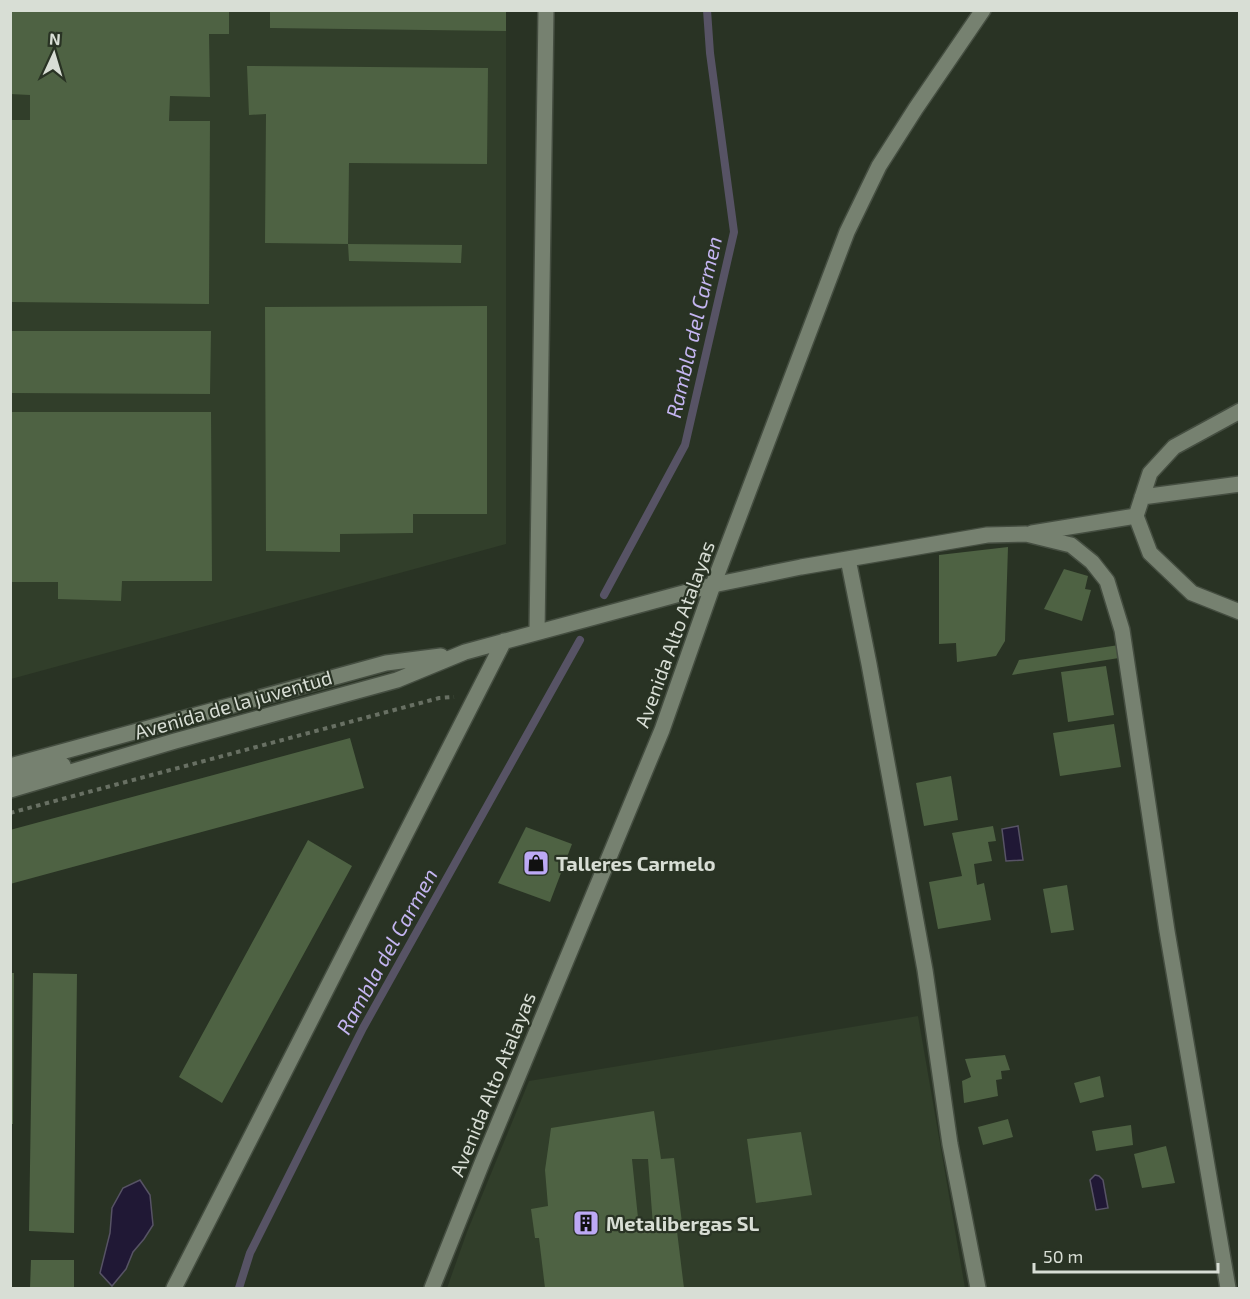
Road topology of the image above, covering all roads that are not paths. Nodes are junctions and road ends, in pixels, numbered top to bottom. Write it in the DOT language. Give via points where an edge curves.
graph roads {
  1 [pos="546,10"];
  2 [pos="983,10"];
  3 [pos="1239,411"];
  4 [pos="1239,484"];
  5 [pos="1142,498"];
  6 [pos="1136,516"];
  7 [pos="1026,534"];
  8 [pos="848,559"];
  9 [pos="713,585"];
  10 [pos="1239,612"];
  11 [pos="537,632"];
  12 [pos="504,641"];
  13 [pos="465,652"];
  14 [pos="175,741"];
  15 [pos="10,766"];
  16 [pos="10,779"];
  17 [pos="10,790"];
  18 [pos="174,1288"];
  19 [pos="432,1288"];
  20 [pos="978,1288"];
  21 [pos="1228,1288"];
  1 -- 11 [label="street"];
  2 -- 9 [label="street, Avenida Alto Atalayas" via="879,166 846,232"];
  3 -- 5 [label="street" via="1174,447 1150,473"];
  4 -- 5 [label="street"];
  5 -- 6 [label="street"];
  6 -- 7 [label="street"];
  6 -- 10 [label="street" via="1150,553 1192,593"];
  7 -- 8 [label="street, Avenida de la juventud" via="987,535"];
  7 -- 21 [label="street" via="1071,544 1092,561 1107,581 1122,630 1167,931"];
  8 -- 9 [label="street, Avenida de la juventud"];
  8 -- 20 [label="street" via="919,936 950,1144"];
  9 -- 11 [label="street, Avenida de la juventud"];
  9 -- 19 [label="street, Avenida Alto Atalayas" via="662,730"];
  11 -- 12 [label="street, Avenida de la juventud"];
  12 -- 13 [label="street, Avenida de la juventud"];
  12 -- 18 [label="street"];
  13 -- 14 [label="street, Avenida de la juventud" via="397,680"];
  13 -- 15 [label="street, Avenida de la juventud" via="386,663"];
  14 -- 16 [label="street"];
  14 -- 17 [label="street, Avenida de la juventud"];
}
